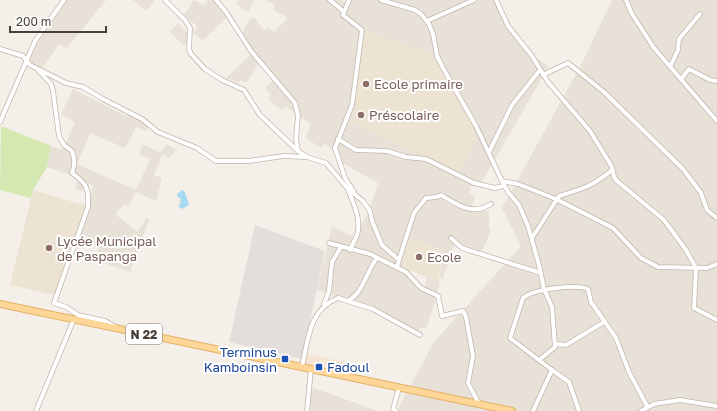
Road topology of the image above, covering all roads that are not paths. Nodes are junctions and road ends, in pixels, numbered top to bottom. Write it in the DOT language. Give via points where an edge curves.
graph roads {
  1 [pos="64,0"];
  2 [pos="165,0"];
  3 [pos="216,0"];
  4 [pos="330,0"];
  5 [pos="349,0"];
  6 [pos="381,0"];
  7 [pos="474,0"];
  8 [pos="496,0"];
  9 [pos="626,0"];
  10 [pos="343,11"];
  11 [pos="700,14"];
  12 [pos="427,22"];
  13 [pos="0,49"];
  14 [pos="26,60"];
  15 [pos="670,67"];
  16 [pos="38,69"];
  17 [pos="540,70"];
  18 [pos="543,75"];
  19 [pos="681,79"];
  20 [pos="717,82"];
  21 [pos="717,121"];
  22 [pos="0,122"];
  23 [pos="338,139"];
  24 [pos="298,151"];
  25 [pos="489,152"];
  26 [pos="307,157"];
  27 [pos="612,170"];
  28 [pos="502,181"];
  29 [pos="504,186"];
  30 [pos="348,189"];
  31 [pos="357,196"];
  32 [pos="556,199"];
  33 [pos="491,204"];
  34 [pos="717,218"];
  35 [pos="451,238"];
  36 [pos="532,238"];
  37 [pos="329,243"];
  38 [pos="341,247"];
  39 [pos="350,250"];
  40 [pos="377,258"];
  41 [pos="399,260"];
  42 [pos="717,264"];
  43 [pos="397,268"];
  44 [pos="696,268"];
  45 [pos="541,273"];
  46 [pos="544,289"];
  47 [pos="349,300"];
  48 [pos="0,304"];
  49 [pos="322,307"];
  50 [pos="74,319"];
  51 [pos="717,320"];
  52 [pos="604,322"];
  53 [pos="118,328"];
  54 [pos="420,335"];
  55 [pos="555,344"];
  56 [pos="539,360"];
  57 [pos="302,367"];
  58 [pos="311,369"];
  59 [pos="552,370"];
  60 [pos="399,388"];
  61 [pos="479,404"];
  62 [pos="648,406"];
  63 [pos="717,406"];
  64 [pos="486,408"];
  65 [pos="36,411"];
  66 [pos="307,411"];
  67 [pos="396,411"];
  68 [pos="512,411"];
  69 [pos="533,411"];
  70 [pos="579,411"];
  71 [pos="641,411"];
  1 -- 14 [label="street" via="35,41"];
  2 -- 24 [label="street" via="190,28 191,54 205,69 244,90 260,115"];
  3 -- 24 [label="street" via="252,53 295,103 298,116"];
  4 -- 10 [label="street"];
  5 -- 10 [label="street"];
  6 -- 12 [label="street" via="415,10 422,14"];
  7 -- 12 [label="street"];
  8 -- 17 [label="street" via="508,26"];
  9 -- 15 [label="street" via="647,39"];
  10 -- 23 [label="street" via="343,15 362,30 352,105"];
  11 -- 15 [label="street" via="679,40 678,50"];
  12 -- 25 [label="street" via="442,68"];
  13 -- 14 [label="street" via="22,56"];
  14 -- 16 [label="street"];
  14 -- 22 [label="street"];
  15 -- 19 [label="street"];
  16 -- 26 [label="street" via="66,83 83,87 142,119 158,132 197,148 216,161 249,161 284,156"];
  16 -- 53 [label="street" via="54,91 59,136 64,145 72,151 74,158 72,173 87,187 89,195 88,207 54,303 78,315 105,321"];
  17 -- 18 [label="street"];
  17 -- 25 [label="street" via="512,105"];
  18 -- 27 [label="street" via="590,131"];
  18 -- 34 [label="street" via="568,63 592,81 683,169 698,188 707,210"];
  19 -- 20 [label="street" via="690,68"];
  19 -- 21 [label="street"];
  23 -- 29 [label="street" via="356,150 388,151 406,157 426,159 474,183 490,188"];
  23 -- 31 [label="street" via="335,148 339,161 345,178"];
  24 -- 26 [label="street"];
  25 -- 28 [label="street"];
  26 -- 30 [label="street" via="326,163"];
  27 -- 32 [label="street" via="586,189"];
  27 -- 44 [label="street" via="623,188 664,220 680,239"];
  28 -- 29 [label="street"];
  28 -- 32 [label="street" via="518,184"];
  29 -- 36 [label="street" via="519,205"];
  30 -- 31 [label="street"];
  30 -- 39 [label="street" via="356,209 358,224 357,235"];
  31 -- 41 [label="street" via="370,211 382,245"];
  32 -- 36 [label="street"];
  32 -- 44 [label="street" via="613,228 641,258 658,268"];
  33 -- 41 [label="street" via="483,209 472,209 463,208 440,195 426,198 414,213"];
  35 -- 45 [label="street" via="462,248"];
  36 -- 45 [label="street"];
  37 -- 38 [label="street"];
  38 -- 39 [label="street"];
  38 -- 49 [label="street" via="332,262 330,291"];
  39 -- 40 [label="street"];
  40 -- 43 [label="street"];
  40 -- 47 [label="street" via="369,267 354,297"];
  41 -- 43 [label="street"];
  42 -- 44 [label="street" via="707,268"];
  43 -- 61 [label="street" via="406,272 421,288 438,296 442,316 463,311 474,356 468,383"];
  44 -- 51 [label="street" via="694,308"];
  45 -- 46 [label="street"];
  46 -- 52 [label="street" via="588,288 591,302"];
  46 -- 55 [label="street" via="552,307"];
  46 -- 56 [label="street" via="523,298 510,338"];
  47 -- 49 [label="street" via="338,298"];
  47 -- 54 [label="street" via="373,309"];
  48 -- 50 [label="main road, N 22"];
  49 -- 57 [label="street" via="312,323"];
  50 -- 53 [label="main road, N 22"];
  50 -- 65 [label="street"];
  52 -- 55 [label="street" via="566,345"];
  52 -- 62 [label="street" via="616,338 629,372"];
  53 -- 57 [label="main road, N 22"];
  55 -- 56 [label="street" via="552,350"];
  56 -- 59 [label="street"];
  57 -- 58 [label="main road, N 22"];
  58 -- 60 [label="main road, N 22"];
  58 -- 66 [label="street"];
  59 -- 69 [label="street"];
  59 -- 70 [label="street" via="569,382"];
  60 -- 61 [label="main road, N 22"];
  60 -- 67 [label="street" via="393,409"];
  61 -- 64 [label="main road, N 22"];
  62 -- 63 [label="street" via="680,400"];
  62 -- 71 [label="street"];
  64 -- 68 [label="main road, N 22"];
}
